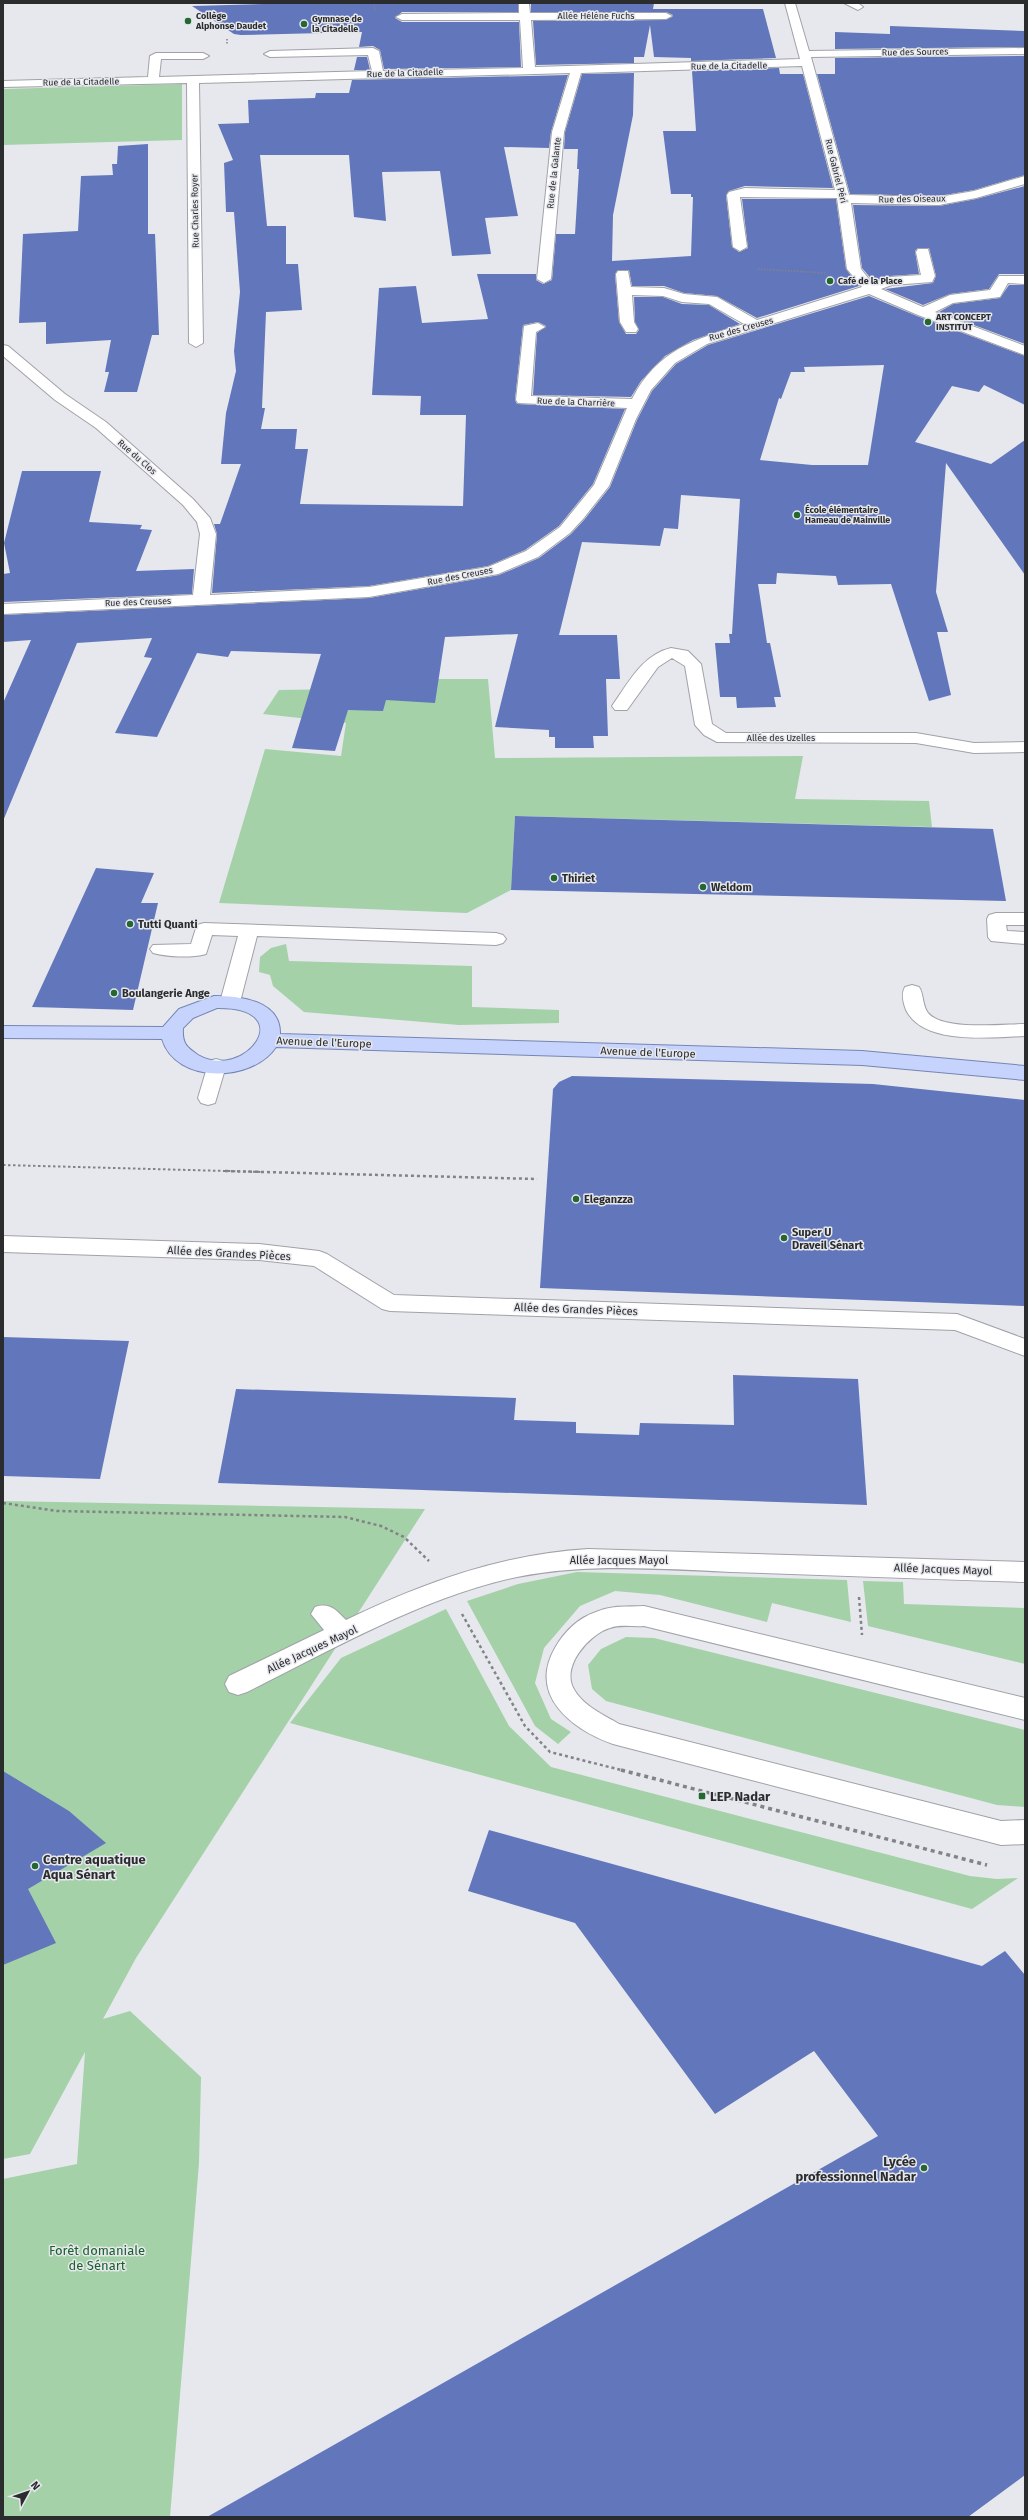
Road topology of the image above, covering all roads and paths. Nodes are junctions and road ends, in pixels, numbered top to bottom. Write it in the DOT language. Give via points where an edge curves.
graph roads {
  1 [pos="524,3"];
  2 [pos="790,3"];
  3 [pos="525,16"];
  4 [pos="666,16"];
  5 [pos="402,17"];
  6 [pos="1025,51"];
  7 [pos="270,54"];
  8 [pos="203,56"];
  9 [pos="806,58"];
  10 [pos="577,69"];
  11 [pos="529,70"];
  12 [pos="378,74"];
  13 [pos="193,79"];
  14 [pos="153,80"];
  15 [pos="3,84"];
  16 [pos="1025,180"];
  17 [pos="843,197"];
  18 [pos="740,247"];
  19 [pos="923,252"];
  20 [pos="758,269"];
  21 [pos="623,274"];
  22 [pos="858,275"];
  23 [pos="544,279"];
  24 [pos="1025,280"];
  25 [pos="870,289"];
  26 [pos="625,291"];
  27 [pos="918,310"];
  28 [pos="756,325"];
  29 [pos="538,326"];
  30 [pos="631,329"];
  31 [pos="196,343"];
  32 [pos="3,349"];
  33 [pos="1025,351"];
  34 [pos="637,404"];
  35 [pos="201,600"];
  36 [pos="3,609"];
  37 [pos="621,706"];
  38 [pos="1025,747"];
  39 [pos="1025,919"];
  40 [pos="248,930"];
  41 [pos="1025,938"];
  42 [pos="496,939"];
  43 [pos="160,949"];
  44 [pos="912,991"];
  45 [pos="230,1002"];
  46 [pos="1025,1030"];
  47 [pos="3,1032"];
  48 [pos="171,1033"];
  49 [pos="270,1040"];
  50 [pos="216,1066"];
  51 [pos="1025,1073"];
  52 [pos="208,1098"];
  53 [pos="3,1165"];
  54 [pos="537,1179"];
  55 [pos="3,1244"];
  56 [pos="1025,1348"];
  57 [pos="3,1503"];
  58 [pos="856,1566"];
  59 [pos="1025,1572"];
  60 [pos="447,1588"];
  61 [pos="324,1614"];
  62 [pos="344,1633"];
  63 [pos="862,1635"];
  64 [pos="238,1684"];
  65 [pos="1025,1709"];
  66 [pos="1025,1832"];
  67 [pos="990,1865"];
  1 -- 3 [label="street"];
  2 -- 9 [label="street, Rue Gabriel Péri"];
  3 -- 4 [label="street, Allée Héléne Fuchs"];
  3 -- 5 [label="street, Allée Héléne Fuchs"];
  3 -- 11 [label="street"];
  6 -- 9 [label="street, Rue des Sources"];
  7 -- 12 [label="street" via="375,45"];
  8 -- 14 [label="street" via="156,56"];
  9 -- 10 [label="street, Rue de la Citadelle" via="775,65"];
  9 -- 17 [label="street, Rue Gabriel Péri"];
  10 -- 11 [label="street, Rue de la Citadelle"];
  10 -- 23 [label="street, Rue de la Galante" via="558,132"];
  11 -- 12 [label="street, Rue de la Citadelle"];
  12 -- 13 [label="street, Rue de la Citadelle"];
  13 -- 14 [label="street, Rue de la Citadelle"];
  13 -- 31 [label="street, Rue Charles Royer"];
  14 -- 15 [label="street, Rue de la Citadelle"];
  16 -- 17 [label="street, Rue des Oiseaux" via="939,201"];
  17 -- 18 [label="street, Rue des Oiseaux" via="745,192 734,195"];
  17 -- 22 [label="street, Rue Gabriel Péri" via="854,269"];
  19 -- 25 [label="street, Rue des Creuses" via="927,279 890,281"];
  20 -- 22 [label="path"];
  21 -- 26 [label="street"];
  22 -- 25 [label="street, Rue Gabriel Péri"];
  24 -- 27 [label="street" via="1004,279 995,294 950,299"];
  25 -- 27 [label="street, Rue Gabriel Péri"];
  25 -- 28 [label="street, Rue des Creuses"];
  26 -- 28 [label="street" via="664,292 682,298 712,300"];
  26 -- 30 [label="street" via="627,322"];
  27 -- 33 [label="street, Rue Gabriel Péri"];
  28 -- 34 [label="street, Rue des Creuses" via="702,341 670,360 645,388"];
  29 -- 34 [label="street, Rue de la Charrière" via="529,329 523,400"];
  32 -- 35 [label="street, Rue du Clos" via="60,397 101,425 205,520 208,534"];
  34 -- 35 [label="street, Rue des Creuses" via="601,486 565,530 532,554 492,571 369,592"];
  35 -- 36 [label="street, Rue des Creuses"];
  37 -- 38 [label="street, Allée des Uzelles" via="653,661 664,654 674,652 687,657 693,664 704,725 723,738 903,738 974,748"];
  39 -- 41 [label="street" via="996,919 998,937"];
  40 -- 42 [label="street"];
  40 -- 43 [label="street" via="204,929 199,950"];
  40 -- 45 [label="street"];
  44 -- 46 [label="street" via="912,1002 919,1016 932,1025"];
  45 -- 48 [label="main road, Avenue de l'Europe" via="198,1006 185,1013 176,1022"];
  45 -- 49 [label="main road, Avenue de l'Europe" via="246,1004 259,1010 268,1019 272,1029"];
  47 -- 48 [label="main road"];
  48 -- 50 [label="main road, Avenue de l'Europe" via="172,1043 177,1052 200,1064"];
  49 -- 50 [label="main road, Avenue de l'Europe" via="265,1048 250,1059"];
  49 -- 51 [label="main road, Avenue de l'Europe" via="862,1058"];
  50 -- 52 [label="street"];
  53 -- 54 [label="path"];
  55 -- 56 [label="street, Allée des Grandes Pièces" via="259,1252 319,1259 390,1303 957,1322"];
  57 -- 60 [label="path" via="57,1511 345,1517 381,1526 404,1537 436,1569"];
  58 -- 59 [label="street, Allée Jacques Mayol"];
  58 -- 60 [label="street, Allée Jacques Mayol" via="598,1558 556,1561 501,1571"];
  58 -- 63 [label="path"];
  60 -- 62 [label="street, Allée Jacques Mayol"];
  60 -- 67 [label="path" via="525,1726 550,1752"];
  61 -- 62 [label="street"];
  62 -- 64 [label="street, Allée Jacques Mayol"];
  65 -- 66 [label="street" via="644,1616 605,1619 574,1640 558,1665 561,1691 583,1717 613,1733 1001,1833"];
}
